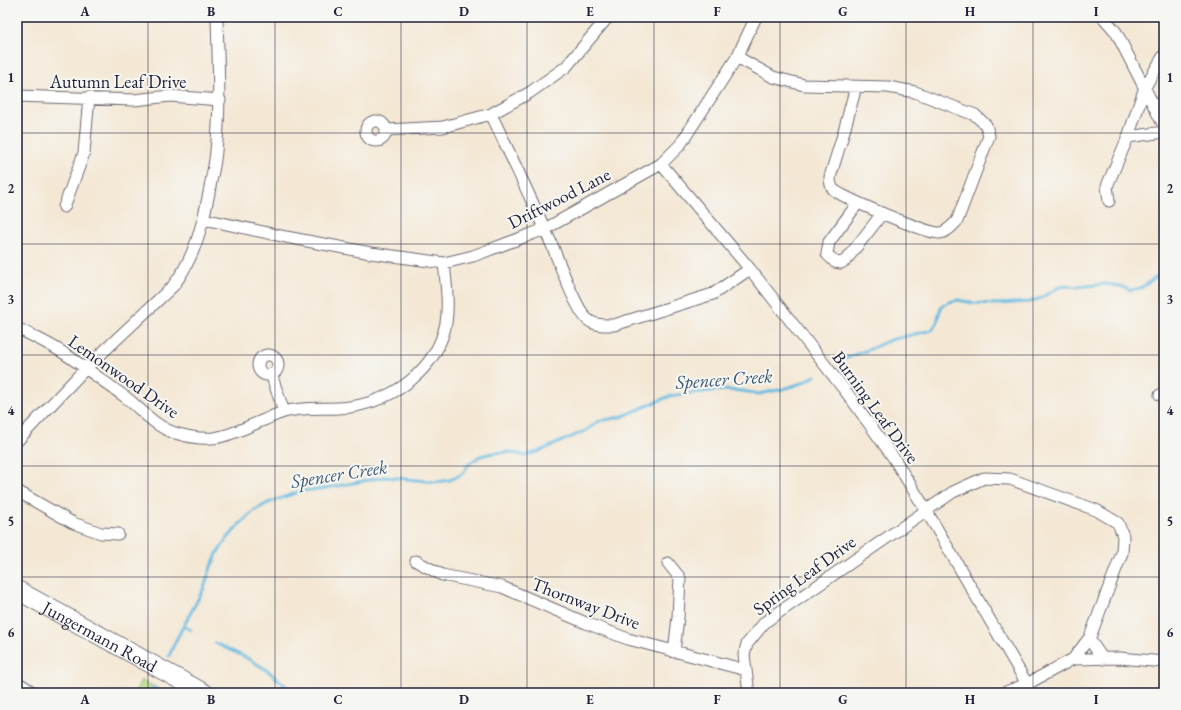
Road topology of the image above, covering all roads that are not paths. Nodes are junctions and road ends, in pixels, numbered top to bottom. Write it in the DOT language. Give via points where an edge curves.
graph roads {
  1 [pos="217,17"];
  2 [pos="608,17"];
  3 [pos="756,17"];
  4 [pos="1103,17"];
  5 [pos="1164,55"];
  6 [pos="737,57"];
  7 [pos="854,86"];
  8 [pos="1145,87"];
  9 [pos="17,96"];
  10 [pos="89,98"];
  11 [pos="220,100"];
  12 [pos="491,114"];
  13 [pos="1164,126"];
  14 [pos="386,130"];
  15 [pos="1164,132"];
  16 [pos="1128,137"];
  17 [pos="661,164"];
  18 [pos="1109,201"];
  19 [pos="858,203"];
  20 [pos="64,207"];
  21 [pos="882,212"];
  22 [pos="204,219"];
  23 [pos="544,229"];
  24 [pos="444,263"];
  25 [pos="750,269"];
  26 [pos="17,328"];
  27 [pos="86,369"];
  28 [pos="271,374"];
  29 [pos="284,412"];
  30 [pos="17,441"];
  31 [pos="17,491"];
  32 [pos="926,510"];
  33 [pos="118,534"];
  34 [pos="416,561"];
  35 [pos="668,563"];
  36 [pos="17,590"];
  37 [pos="1089,639"];
  38 [pos="674,652"];
  39 [pos="1073,659"];
  40 [pos="1104,659"];
  41 [pos="1164,662"];
  42 [pos="746,670"];
  43 [pos="17,682"];
  44 [pos="1029,688"];
  45 [pos="34,693"];
  46 [pos="204,693"];
  47 [pos="749,693"];
  48 [pos="1003,693"];
  1 -- 11 [label="street"];
  2 -- 12 [label="street" via="566,67 529,93"];
  3 -- 6 [label="street, Driftwood Lane"];
  4 -- 8 [label="street" via="1116,32"];
  5 -- 8 [label="street"];
  6 -- 7 [label="street" via="773,77 804,85"];
  6 -- 17 [label="street, Driftwood Lane" via="680,145"];
  7 -- 19 [label="street" via="854,94 830,177 833,189"];
  7 -- 21 [label="street" via="888,87 915,92 975,115 986,125 989,136 957,221 950,229 940,233 932,232"];
  8 -- 13 [label="street"];
  8 -- 16 [label="street"];
  9 -- 10 [label="street, Autumn Leaf Drive"];
  10 -- 11 [label="street, Autumn Leaf Drive" via="134,100 170,96"];
  10 -- 20 [label="street" via="84,153"];
  11 -- 22 [label="street" via="216,152"];
  12 -- 14 [label="street" via="443,127"];
  12 -- 23 [label="street"];
  15 -- 16 [label="street"];
  16 -- 18 [label="street" via="1107,186"];
  17 -- 23 [label="street, Driftwood Lane"];
  17 -- 25 [label="street, Burning Leaf Drive"];
  19 -- 21 [label="street"];
  19 -- 21 [label="street" via="829,242 827,254 835,262 841,263 846,260"];
  22 -- 24 [label="street, Driftwood Lane" via="293,239"];
  22 -- 27 [label="street" via="182,274 173,286"];
  23 -- 24 [label="street, Driftwood Lane" via="473,256"];
  23 -- 25 [label="street" via="582,312 594,323 602,325 614,325 713,294"];
  24 -- 29 [label="street, Lemonwood Drive" via="447,307 442,339 430,360 414,379 368,403 350,407"];
  25 -- 32 [label="street, Burning Leaf Drive" via="850,397 893,457"];
  26 -- 27 [label="street, Lemonwood Drive"];
  27 -- 29 [label="street, Lemonwood Drive" via="157,424 173,432 196,438 223,437"];
  27 -- 30 [label="street"];
  28 -- 29 [label="street"];
  31 -- 33 [label="street" via="73,523 101,533"];
  32 -- 37 [label="street, Spring Leaf Drive" via="953,492 984,478 1010,479 1096,510 1118,523 1123,536 1122,553"];
  32 -- 42 [label="street, Spring Leaf Drive" via="765,622 747,644 744,655"];
  32 -- 44 [label="street, Burning Leaf Drive"];
  34 -- 38 [label="street, Thornway Drive" via="442,575 502,587 628,639"];
  35 -- 38 [label="street" via="680,578"];
  36 -- 46 [label="main road, Jungermann Road"];
  37 -- 39 [label="street, Spring Leaf Drive"];
  37 -- 40 [label="street"];
  38 -- 42 [label="street, Thornway Drive"];
  39 -- 40 [label="street"];
  39 -- 44 [label="street"];
  40 -- 41 [label="street"];
  42 -- 47 [label="street, Spring Leaf Drive"];
  43 -- 45 [label="street"];
  44 -- 48 [label="street"];
}
